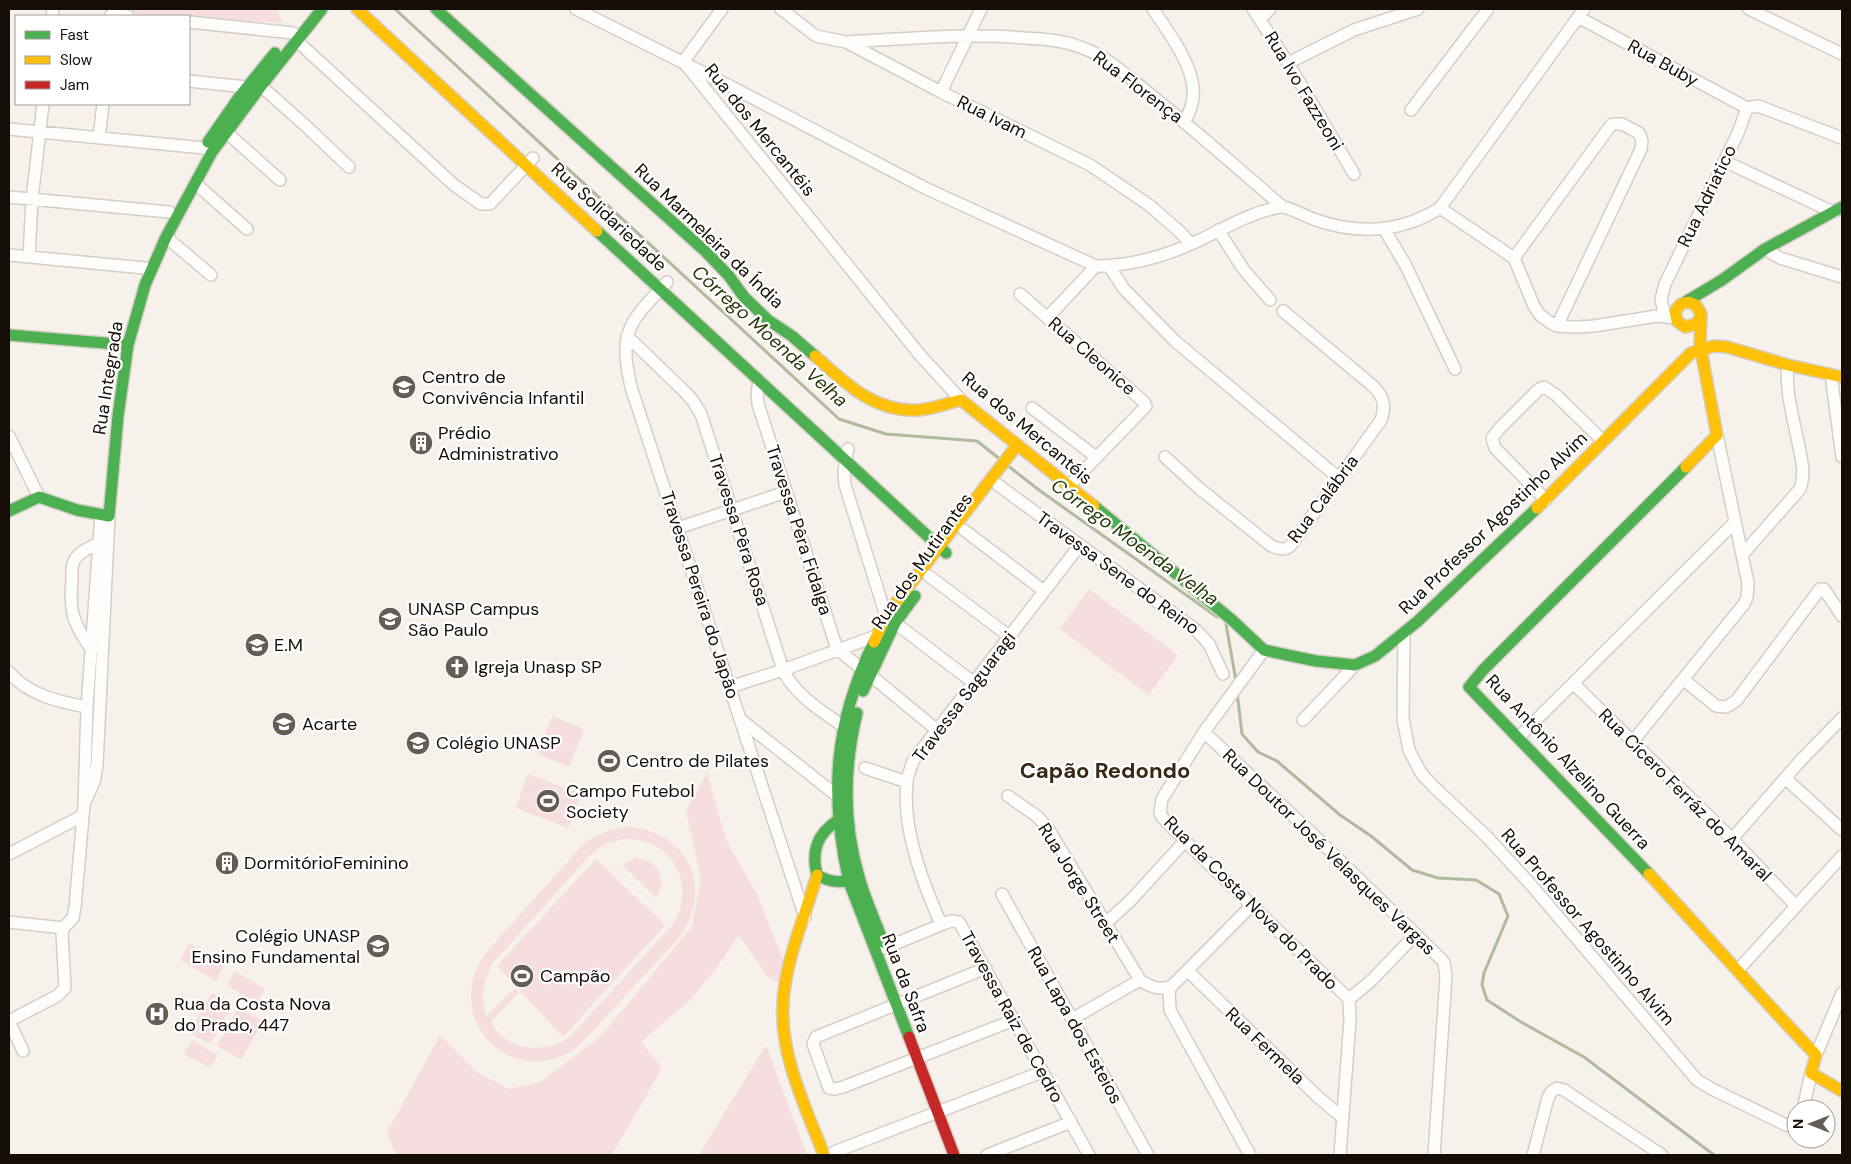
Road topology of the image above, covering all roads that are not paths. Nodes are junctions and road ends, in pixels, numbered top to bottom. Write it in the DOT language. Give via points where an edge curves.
graph roads {
  1 [pos="310,9"];
  2 [pos="322,9"];
  3 [pos="357,9"];
  4 [pos="373,9"];
  5 [pos="436,9"];
  6 [pos="576,9"];
  7 [pos="722,9"];
  8 [pos="781,9"];
  9 [pos="981,9"];
  10 [pos="1154,9"];
  11 [pos="1253,9"];
  12 [pos="1270,9"];
  13 [pos="1418,9"];
  14 [pos="1488,9"];
  15 [pos="1749,9"];
  16 [pos="1581,13"];
  17 [pos="1260,20"];
  18 [pos="190,22"];
  19 [pos="968,35"];
  20 [pos="295,37"];
  21 [pos="846,42"];
  22 [pos="1842,54"];
  23 [pos="683,62"];
  24 [pos="1288,63"];
  25 [pos="190,81"];
  26 [pos="261,86"];
  27 [pos="246,87"];
  28 [pos="941,92"];
  29 [pos="43,105"];
  30 [pos="103,105"];
  31 [pos="1747,108"];
  32 [pos="1411,110"];
  33 [pos="1185,122"];
  34 [pos="9,129"];
  35 [pos="40,132"];
  36 [pos="226,132"];
  37 [pos="100,138"];
  38 [pos="1842,138"];
  39 [pos="208,150"];
  40 [pos="530,161"];
  41 [pos="1724,161"];
  42 [pos="349,167"];
  43 [pos="1354,174"];
  44 [pos="280,180"];
  45 [pos="195,183"];
  46 [pos="9,197"];
  47 [pos="32,199"];
  48 [pos="1283,207"];
  49 [pos="1440,208"];
  50 [pos="1838,210"];
  51 [pos="169,212"];
  52 [pos="247,229"];
  53 [pos="1384,229"];
  54 [pos="1218,230"];
  55 [pos="166,237"];
  56 [pos="1191,244"];
  57 [pos="1765,249"];
  58 [pos="9,255"];
  59 [pos="29,257"];
  60 [pos="1514,258"];
  61 [pos="1096,266"];
  62 [pos="1109,266"];
  63 [pos="145,268"];
  64 [pos="211,275"];
  65 [pos="1842,277"];
  66 [pos="1722,280"];
  67 [pos="1665,284"];
  68 [pos="664,285"];
  69 [pos="1020,294"];
  70 [pos="1270,300"];
  71 [pos="1682,302"];
  72 [pos="1283,311"];
  73 [pos="1671,316"];
  74 [pos="1700,316"];
  75 [pos="1048,318"];
  76 [pos="1557,326"];
  77 [pos="9,335"];
  78 [pos="626,336"];
  79 [pos="123,344"];
  80 [pos="1700,347"];
  81 [pos="1788,364"];
  82 [pos="1455,369"];
  83 [pos="1836,376"];
  84 [pos="759,381"];
  85 [pos="960,400"];
  86 [pos="1032,408"];
  87 [pos="1717,435"];
  88 [pos="9,436"];
  89 [pos="1603,441"];
  90 [pos="848,449"];
  91 [pos="1019,451"];
  92 [pos="1096,457"];
  93 [pos="1165,457"];
  94 [pos="1842,457"];
  95 [pos="845,461"];
  96 [pos="1340,479"];
  97 [pos="997,482"];
  98 [pos="1069,486"];
  99 [pos="786,492"];
  100 [pos="39,498"];
  101 [pos="1546,500"];
  102 [pos="732,510"];
  103 [pos="9,511"];
  104 [pos="105,516"];
  105 [pos="1735,522"];
  106 [pos="678,528"];
  107 [pos="964,530"];
  108 [pos="99,543"];
  109 [pos="1080,545"];
  110 [pos="946,546"];
  111 [pos="1742,555"];
  112 [pos="929,576"];
  113 [pos="1044,591"];
  114 [pos="1842,616"];
  115 [pos="891,620"];
  116 [pos="1404,633"];
  117 [pos="876,636"];
  118 [pos="1009,636"];
  119 [pos="837,649"];
  120 [pos="92,650"];
  121 [pos="1264,650"];
  122 [pos="1355,664"];
  123 [pos="783,670"];
  124 [pos="865,671"];
  125 [pos="9,672"];
  126 [pos="1223,674"];
  127 [pos="1683,679"];
  128 [pos="974,682"];
  129 [pos="1574,684"];
  130 [pos="730,687"];
  131 [pos="87,707"];
  132 [pos="1842,718"];
  133 [pos="740,719"];
  134 [pos="1304,720"];
  135 [pos="843,726"];
  136 [pos="938,731"];
  137 [pos="1204,732"];
  138 [pos="1519,737"];
  139 [pos="1633,741"];
  140 [pos="865,768"];
  141 [pos="1785,778"];
  142 [pos="907,782"];
  143 [pos="836,795"];
  144 [pos="1008,796"];
  145 [pos="83,810"];
  146 [pos="838,820"];
  147 [pos="1842,830"];
  148 [pos="1732,839"];
  149 [pos="1185,841"];
  150 [pos="9,854"];
  151 [pos="1842,856"];
  152 [pos="817,875"];
  153 [pos="854,879"];
  154 [pos="1002,894"];
  155 [pos="1252,905"];
  156 [pos="1796,906"];
  157 [pos="805,916"];
  158 [pos="9,922"];
  159 [pos="1106,923"];
  160 [pos="941,924"];
  161 [pos="63,928"];
  162 [pos="1416,934"];
  163 [pos="885,948"];
  164 [pos="986,968"];
  165 [pos="1738,970"];
  166 [pos="1188,971"];
  167 [pos="1140,980"];
  168 [pos="1169,987"];
  169 [pos="1842,993"];
  170 [pos="1349,999"];
  171 [pos="901,1004"];
  172 [pos="1072,1019"];
  173 [pos="1014,1020"];
  174 [pos="9,1024"];
  175 [pos="23,1051"];
  176 [pos="1816,1055"];
  177 [pos="921,1056"];
  178 [pos="1042,1072"];
  179 [pos="1811,1073"];
  180 [pos="1842,1091"];
  181 [pos="1805,1099"];
  182 [pos="942,1111"];
  183 [pos="1343,1118"];
  184 [pos="1071,1122"];
  185 [pos="1786,1125"];
  186 [pos="829,1154"];
  187 [pos="954,1155"];
  188 [pos="965,1155"];
  189 [pos="987,1155"];
  190 [pos="1088,1155"];
  191 [pos="1148,1155"];
  192 [pos="1250,1155"];
  193 [pos="1340,1155"];
  194 [pos="1434,1155"];
  195 [pos="1532,1155"];
  196 [pos="1662,1155"];
  1 -- 20 [label="street, Rua Integrada"];
  2 -- 20 [label="street, Rua Integrada"];
  3 -- 40 [label="street, Rua Solidariedade"];
  4 -- 40 [label="street, Rua Solidariedade"];
  5 -- 85 [label="street, Rua Marmeleira da Índia" via="705,251 762,314 852,389 881,405 906,410 921,410"];
  6 -- 23 [label="street"];
  7 -- 23 [label="street"];
  8 -- 21 [label="street, Rua Ivam" via="816,36"];
  9 -- 19 [label="street"];
  10 -- 33 [label="street" via="1178,48 1190,76 1194,97"];
  11 -- 17 [label="street, Rua Ivo Fazzeoni"];
  12 -- 17 [label="street"];
  13 -- 24 [label="street" via="1354,30"];
  14 -- 32 [label="street"];
  15 -- 22 [label="street"];
  16 -- 31 [label="street, Rua Buby"];
  16 -- 49 [label="street"];
  17 -- 24 [label="street, Rua Ivo Fazzeoni"];
  18 -- 20 [label="street"];
  19 -- 21 [label="street, Rua Florença"];
  19 -- 28 [label="street"];
  19 -- 33 [label="street, Rua Florença" via="1062,42 1094,52"];
  20 -- 26 [label="street, Rua Integrada"];
  20 -- 27 [label="street, Rua Integrada"];
  20 -- 40 [label="street" via="454,184 481,204 490,204"];
  21 -- 28 [label="street, Rua Ivam"];
  23 -- 61 [label="street" via="925,188"];
  23 -- 85 [label="street, Rua dos Mercantéis"];
  24 -- 43 [label="street, Rua Ivo Fazzeoni"];
  25 -- 27 [label="street"];
  26 -- 36 [label="street, Rua Integrada"];
  26 -- 42 [label="street"];
  27 -- 39 [label="street, Rua Integrada" via="224,115"];
  28 -- 56 [label="street, Rua Ivam" via="1090,165 1149,205"];
  29 -- 35 [label="street"];
  30 -- 37 [label="street"];
  31 -- 38 [label="street" via="1758,106"];
  31 -- 41 [label="street, Rua Adriatico"];
  33 -- 48 [label="street, Rua Florença"];
  34 -- 35 [label="street"];
  35 -- 37 [label="street"];
  35 -- 47 [label="street"];
  36 -- 39 [label="street, Rua Integrada"];
  36 -- 44 [label="street"];
  37 -- 39 [label="street"];
  39 -- 45 [label="street, Rua Integrada"];
  39 -- 51 [label="street, Rua Integrada"];
  40 -- 68 [label="street, Rua Solidariedade"];
  41 -- 50 [label="street"];
  41 -- 67 [label="street, Rua Adriatico"];
  45 -- 52 [label="street"];
  45 -- 55 [label="street, Rua Integrada"];
  46 -- 47 [label="street"];
  47 -- 51 [label="street"];
  47 -- 59 [label="street"];
  48 -- 53 [label="street" via="1333,224"];
  48 -- 54 [label="street" via="1237,220"];
  49 -- 53 [label="street" via="1427,217"];
  49 -- 60 [label="street"];
  50 -- 57 [label="street"];
  51 -- 63 [label="street, Rua Integrada"];
  53 -- 82 [label="street" via="1405,264"];
  54 -- 56 [label="street"];
  54 -- 70 [label="street" via="1244,270"];
  55 -- 64 [label="street"];
  55 -- 79 [label="street, Rua Integrada"];
  56 -- 62 [label="street" via="1162,256"];
  57 -- 65 [label="street" via="1780,258"];
  57 -- 66 [label="street"];
  58 -- 59 [label="street"];
  59 -- 63 [label="street"];
  60 -- 76 [label="street" via="1534,306 1545,320"];
  60 -- 76 [label="street" via="1611,126 1622,124 1639,133 1640,148"];
  61 -- 62 [label="street"];
  61 -- 75 [label="street"];
  62 -- 96 [label="street" via="1129,295 1175,341"];
  63 -- 79 [label="street, Rua Integrada"];
  66 -- 71 [label="street"];
  66 -- 74 [label="street" via="1707,299"];
  67 -- 71 [label="street" via="1668,294"];
  67 -- 73 [label="street, Rua Adriatico" via="1662,292"];
  68 -- 78 [label="street, Travessa Pereira do Japão" via="638,314"];
  68 -- 84 [label="street, Rua Solidariedade"];
  68 -- 90 [label="street, Rua Solidariedade"];
  69 -- 75 [label="street, Rua Cleonice"];
  71 -- 73 [label="street"];
  71 -- 74 [label="street" via="1695,303"];
  72 -- 96 [label="street, Rua Calábria" via="1373,386 1384,402 1381,420"];
  73 -- 74 [label="street" via="1689,328"];
  73 -- 76 [label="street" via="1594,326"];
  73 -- 80 [label="street"];
  74 -- 80 [label="street"];
  75 -- 92 [label="street, Rua Cleonice" via="1146,406"];
  77 -- 79 [label="street"];
  78 -- 102 [label="street, Travessa Pêra Rosa" via="693,401 705,424"];
  78 -- 106 [label="street, Travessa Pereira do Japão" via="625,359 631,387"];
  79 -- 104 [label="street, Rua Integrada" via="107,437"];
  80 -- 81 [label="street, Rua Professor Agostinho Alvim" via="1727,347"];
  80 -- 87 [label="street"];
  80 -- 89 [label="street, Rua Professor Agostinho Alvim" via="1688,355"];
  81 -- 83 [label="street, Rua Professor Agostinho Alvim"];
  81 -- 111 [label="street" via="1788,392 1802,465 1802,483"];
  83 -- 94 [label="street"];
  84 -- 95 [label="street, Rua Solidariedade"];
  84 -- 99 [label="street, Travessa Pêra Fidalga" via="758,404"];
  85 -- 91 [label="street, Rua dos Mercantéis"];
  86 -- 92 [label="street"];
  87 -- 105 [label="street"];
  87 -- 138 [label="street, Rua Antônio Alzelino Guerra" via="1469,687"];
  88 -- 100 [label="street"];
  89 -- 101 [label="street, Rua Professor Agostinho Alvim"];
  89 -- 101 [label="street" via="1556,395 1544,388 1539,389 1499,429 1492,438 1495,448"];
  90 -- 95 [label="street"];
  90 -- 110 [label="street, Rua Solidariedade"];
  91 -- 97 [label="street, Rua dos Mutirantes"];
  91 -- 98 [label="street, Rua dos Mercantéis"];
  92 -- 98 [label="street, Rua Cleonice"];
  93 -- 96 [label="street, Rua Calábria" via="1226,511 1270,545 1280,548 1291,545"];
  95 -- 110 [label="street, Rua Solidariedade"];
  95 -- 115 [label="street" via="845,485"];
  97 -- 107 [label="street, Rua dos Mutirantes"];
  97 -- 109 [label="street, Travessa Sene do Reino"];
  97 -- 110 [label="street, Rua dos Mutirantes"];
  98 -- 121 [label="street, Rua dos Mercantéis"];
  99 -- 102 [label="street"];
  99 -- 119 [label="street, Travessa Pêra Fidalga"];
  100 -- 103 [label="street"];
  100 -- 104 [label="street"];
  101 -- 116 [label="street, Rua Professor Agostinho Alvim"];
  102 -- 106 [label="street"];
  102 -- 123 [label="street, Travessa Pêra Rosa"];
  104 -- 108 [label="street, Rua Integrada"];
  104 -- 145 [label="street, Rua Integrada" via="97,765 96,778"];
  105 -- 111 [label="street"];
  105 -- 129 [label="street"];
  106 -- 130 [label="street, Travessa Pereira do Japão"];
  107 -- 110 [label="street, Rua dos Mutirantes"];
  107 -- 113 [label="street"];
  108 -- 120 [label="street, Rua Integrada"];
  108 -- 120 [label="street" via="79,555 72,567 70,608"];
  109 -- 113 [label="street, Travessa Saguaragi"];
  109 -- 126 [label="street, Travessa Sene do Reino" via="1205,638"];
  110 -- 112 [label="street, Rua dos Mutirantes"];
  110 -- 115 [label="street, Rua dos Mutirantes"];
  111 -- 127 [label="street" via="1748,583 1744,604"];
  112 -- 115 [label="street, Rua dos Mutirantes"];
  112 -- 118 [label="street"];
  113 -- 118 [label="street, Travessa Saguaragi"];
  114 -- 127 [label="street" via="1820,589 1731,705 1716,706"];
  115 -- 117 [label="street, Rua dos Mutirantes"];
  115 -- 124 [label="street, Rua dos Mutirantes"];
  115 -- 128 [label="street"];
  116 -- 122 [label="street, Rua dos Mercantéis" via="1375,656"];
  116 -- 185 [label="street, Rua Professor Agostinho Alvim" via="1403,719 1409,750 1421,773 1532,886 1697,1080"];
  117 -- 119 [label="street"];
  117 -- 124 [label="street, Rua dos Mutirantes"];
  118 -- 128 [label="street, Travessa Saguaragi"];
  119 -- 123 [label="street"];
  119 -- 124 [label="street"];
  120 -- 131 [label="street, Rua Integrada"];
  121 -- 122 [label="street, Rua dos Mercantéis" via="1316,662"];
  121 -- 137 [label="street, Rua da Costa Nova do Prado"];
  122 -- 134 [label="street"];
  123 -- 130 [label="street"];
  123 -- 135 [label="street, Travessa Pêra Rosa" via="804,697"];
  124 -- 135 [label="street, Rua dos Mutirantes" via="850,700"];
  124 -- 136 [label="street"];
  124 -- 153 [label="street, Rua dos Mutirantes" via="848,768"];
  125 -- 131 [label="street" via="20,684 48,698"];
  127 -- 139 [label="street"];
  128 -- 136 [label="street, Travessa Saguaragi"];
  129 -- 138 [label="street"];
  129 -- 139 [label="street, Rua Cícero Ferráz do Amaral"];
  130 -- 133 [label="street, Travessa Pereira do Japão"];
  131 -- 145 [label="street, Rua Integrada"];
  132 -- 141 [label="street"];
  133 -- 143 [label="street"];
  133 -- 157 [label="street, Travessa Pereira do Japão"];
  135 -- 143 [label="street, Rua dos Mutirantes"];
  136 -- 142 [label="street, Travessa Saguaragi" via="913,761"];
  137 -- 149 [label="street, Rua da Costa Nova do Prado" via="1160,806 1162,817"];
  137 -- 162 [label="street, Rua Doutor José Velasques Vargas"];
  138 -- 165 [label="street, Rua Antônio Alzelino Guerra"];
  139 -- 148 [label="street, Rua Cícero Ferráz do Amaral"];
  140 -- 142 [label="street"];
  141 -- 147 [label="street"];
  141 -- 148 [label="street"];
  142 -- 160 [label="street, Travessa Saguaragi" via="910,830 916,860"];
  143 -- 146 [label="street, Rua dos Mutirantes"];
  144 -- 159 [label="street, Rua Jorge Street" via="1038,817 1049,830"];
  145 -- 150 [label="street"];
  145 -- 161 [label="street, Rua Integrada" via="75,907 73,918"];
  146 -- 152 [label="street" via="821,833 816,843 814,864"];
  146 -- 153 [label="street, Rua da Safra" via="844,860"];
  148 -- 156 [label="street, Rua Cícero Ferráz do Amaral"];
  149 -- 155 [label="street, Rua da Costa Nova do Prado"];
  149 -- 159 [label="street"];
  151 -- 156 [label="street"];
  152 -- 153 [label="street" via="832,882"];
  152 -- 157 [label="street"];
  153 -- 163 [label="street, Rua da Safra"];
  153 -- 171 [label="street, Rua da Safra"];
  154 -- 172 [label="street, Rua Lapa dos Esteios"];
  155 -- 166 [label="street"];
  155 -- 170 [label="street, Rua da Costa Nova do Prado"];
  156 -- 165 [label="street"];
  157 -- 186 [label="street" via="786,978 783,1024 792,1064"];
  158 -- 161 [label="street"];
  159 -- 167 [label="street, Rua Jorge Street"];
  160 -- 163 [label="street, Travessa Raiz de Cedro"];
  160 -- 164 [label="street, Travessa Raiz de Cedro" via="959,922"];
  161 -- 174 [label="street, Rua Integrada" via="65,988"];
  162 -- 170 [label="street"];
  162 -- 194 [label="street, Rua Doutor José Velasques Vargas" via="1441,958 1446,969"];
  163 -- 171 [label="street, Rua da Safra"];
  164 -- 171 [label="street"];
  164 -- 173 [label="street, Travessa Raiz de Cedro"];
  165 -- 176 [label="street, Rua Antônio Alzelino Guerra"];
  166 -- 168 [label="street"];
  166 -- 183 [label="street, Rua Fermela"];
  167 -- 168 [label="street" via="1153,988"];
  167 -- 172 [label="street"];
  168 -- 192 [label="street" via="1170,1010"];
  169 -- 176 [label="street"];
  170 -- 183 [label="street, Rua da Costa Nova do Prado"];
  171 -- 177 [label="street, Rua da Safra"];
  171 -- 177 [label="street" via="814,1039 828,1085 835,1090"];
  172 -- 191 [label="street, Rua Lapa dos Esteios"];
  173 -- 177 [label="street"];
  173 -- 178 [label="street, Travessa Raiz de Cedro"];
  174 -- 175 [label="street"];
  176 -- 179 [label="street"];
  177 -- 182 [label="street, Rua da Safra"];
  178 -- 182 [label="street"];
  178 -- 184 [label="street, Travessa Raiz de Cedro"];
  179 -- 180 [label="street"];
  179 -- 181 [label="street"];
  182 -- 186 [label="street"];
  182 -- 187 [label="street, Rua da Safra"];
  182 -- 188 [label="street, Rua da Safra"];
  183 -- 193 [label="street, Rua da Costa Nova do Prado"];
  184 -- 189 [label="street"];
  184 -- 190 [label="street, Travessa Raiz de Cedro"];
  195 -- 196 [label="street" via="1548,1098 1557,1088"];
}
